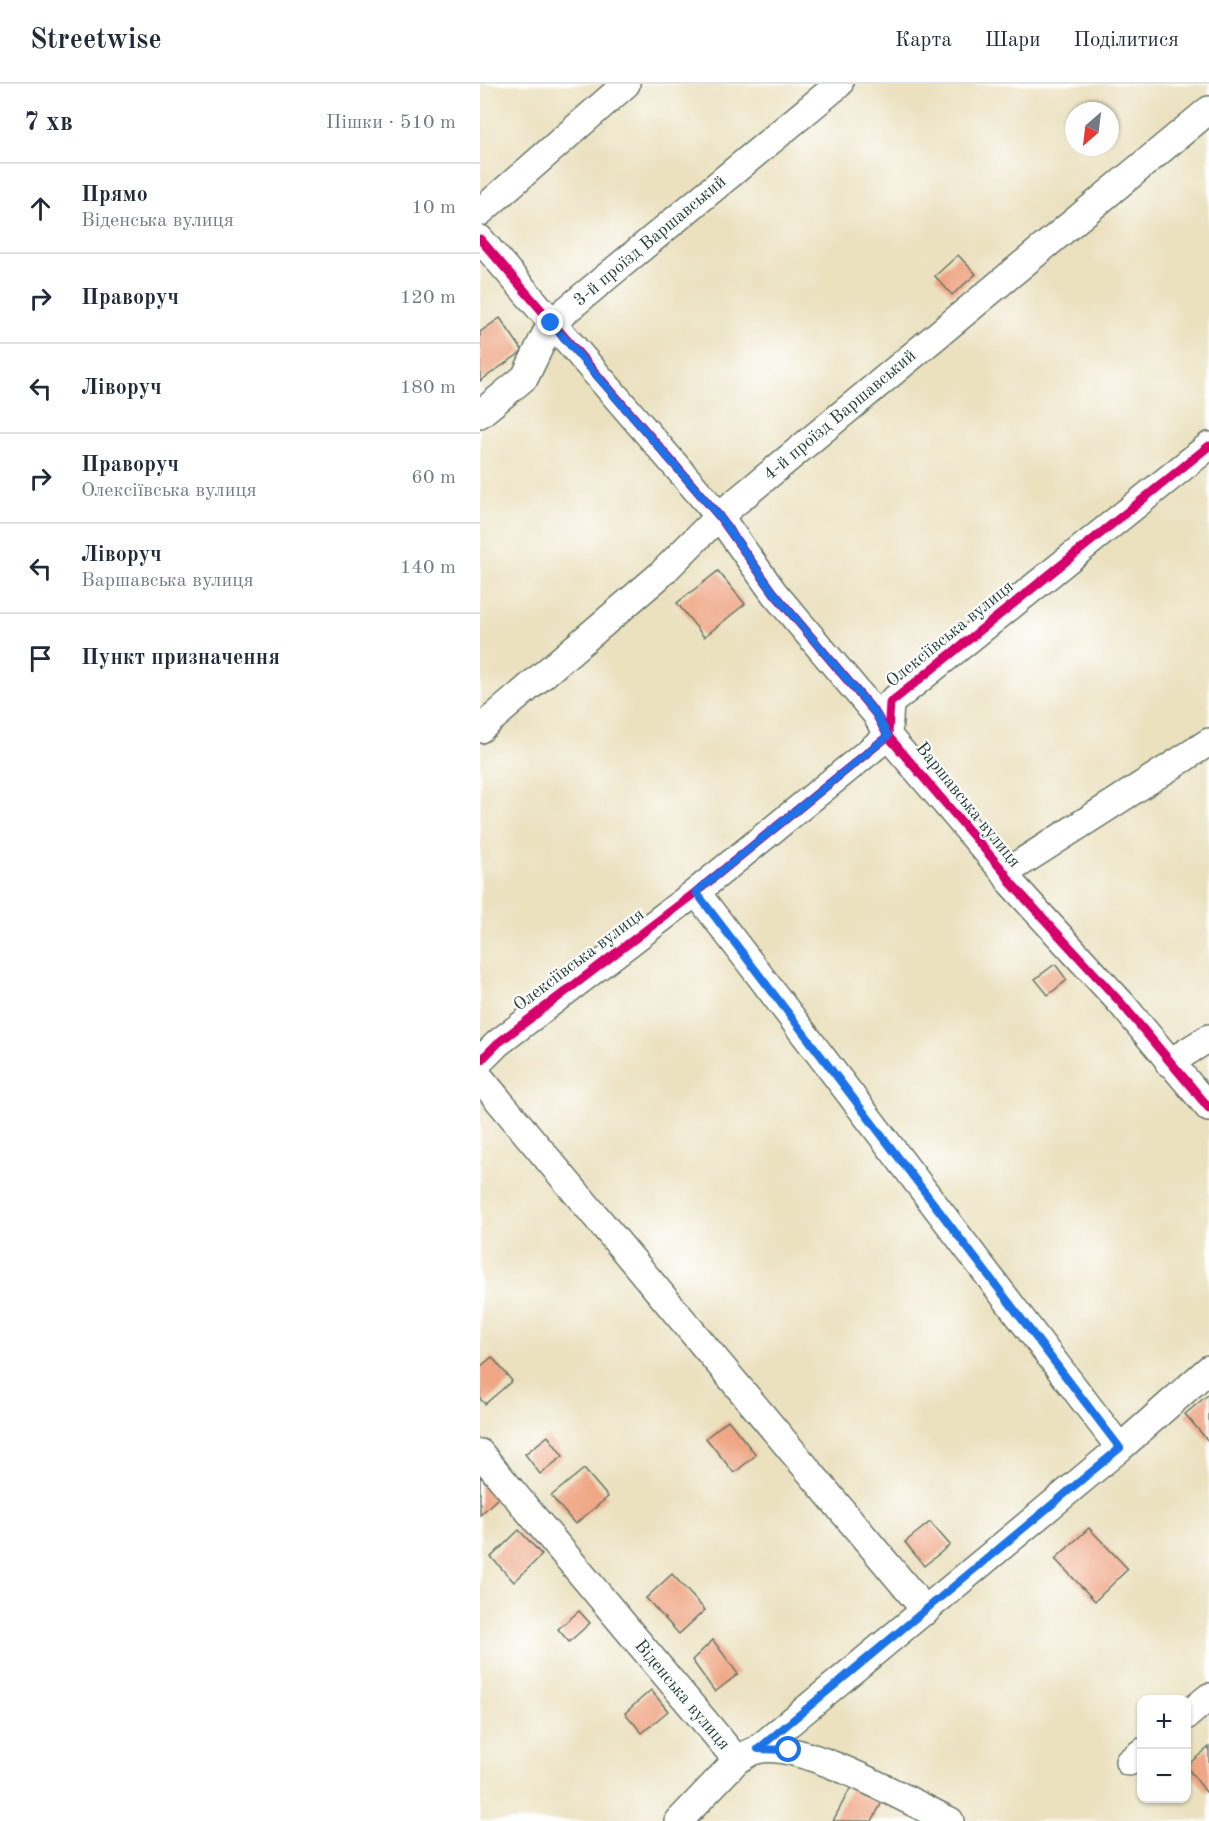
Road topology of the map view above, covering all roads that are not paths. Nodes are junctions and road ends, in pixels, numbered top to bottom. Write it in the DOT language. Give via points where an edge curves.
graph roads {
  1 [pos="626,84"];
  2 [pos="839,84"];
  3 [pos="1209,110"];
  4 [pos="480,212"];
  5 [pos="480,239"];
  6 [pos="551,323"];
  7 [pos="480,414"];
  8 [pos="1209,446"];
  9 [pos="719,516"];
  10 [pos="480,729"];
  11 [pos="888,736"];
  12 [pos="1209,742"];
  13 [pos="1005,873"];
  14 [pos="696,892"];
  15 [pos="1209,1038"];
  16 [pos="480,1061"];
  17 [pos="1169,1063"];
  18 [pos="480,1078"];
  19 [pos="1209,1108"];
  20 [pos="1209,1369"];
  21 [pos="1120,1448"];
  22 [pos="480,1453"];
  23 [pos="926,1611"];
  24 [pos="1209,1697"];
  25 [pos="1191,1712"];
  26 [pos="747,1755"];
  27 [pos="679,1821"];
  28 [pos="950,1821"];
  1 -- 4 [label="street"];
  2 -- 6 [label="street, 3-й проїзд Варшавський"];
  3 -- 9 [label="street, 4-й проїзд Варшавський"];
  5 -- 6 [label="street, Варшавська вулиця"];
  6 -- 7 [label="street, 3-й проїзд Варшавський" via="525,377"];
  6 -- 9 [label="street, Варшавська вулиця"];
  8 -- 11 [label="street, Олексіївська вулиця" via="890,703"];
  9 -- 10 [label="street, 4-й проїзд Варшавський" via="659,576"];
  9 -- 11 [label="street, Варшавська вулиця" via="774,593 876,714"];
  11 -- 13 [label="street, Варшавська вулиця"];
  11 -- 14 [label="street, Олексіївська вулиця"];
  12 -- 13 [label="street"];
  13 -- 17 [label="street, Варшавська вулиця"];
  14 -- 16 [label="street, Олексіївська вулиця" via="498,1043"];
  14 -- 21 [label="street"];
  15 -- 17 [label="street"];
  17 -- 19 [label="street, Варшавська вулиця"];
  18 -- 23 [label="street"];
  20 -- 21 [label="street"];
  21 -- 23 [label="street"];
  22 -- 26 [label="street, Віденська вулиця"];
  23 -- 26 [label="street"];
  24 -- 25 [label="street"];
  26 -- 27 [label="street"];
  26 -- 28 [label="street, Віденська вулиця" via="789,1750 816,1756"];
}
